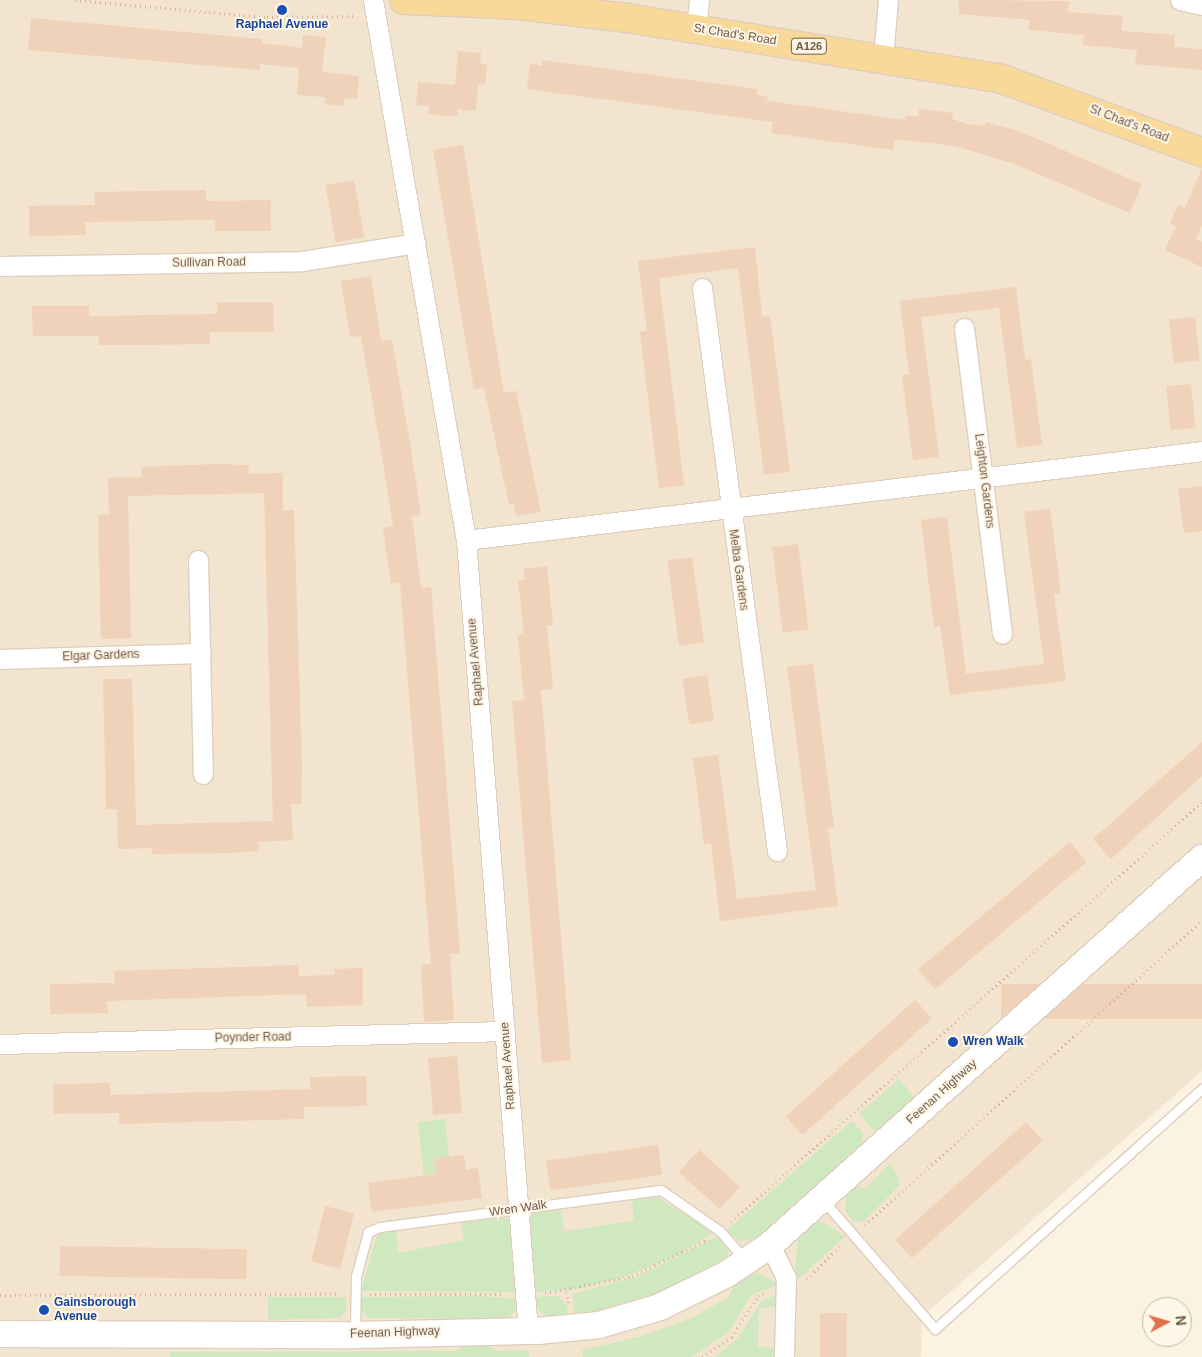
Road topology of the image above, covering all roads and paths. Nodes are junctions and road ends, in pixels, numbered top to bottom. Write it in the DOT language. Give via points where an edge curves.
graph roads {
  1 [pos="75,0"];
  2 [pos="373,0"];
  3 [pos="404,0"];
  4 [pos="699,0"];
  5 [pos="888,0"];
  6 [pos="1180,0"];
  7 [pos="518,2"];
  8 [pos="1202,5"];
  9 [pos="361,17"];
  10 [pos="696,29"];
  11 [pos="883,58"];
  12 [pos="1202,152"];
  13 [pos="416,243"];
  14 [pos="0,266"];
  15 [pos="702,288"];
  16 [pos="964,328"];
  17 [pos="1202,451"];
  18 [pos="983,478"];
  19 [pos="729,508"];
  20 [pos="466,540"];
  21 [pos="198,560"];
  22 [pos="1002,634"];
  23 [pos="201,652"];
  24 [pos="0,659"];
  25 [pos="203,774"];
  26 [pos="1202,802"];
  27 [pos="777,851"];
  28 [pos="1202,858"];
  29 [pos="1202,920"];
  30 [pos="505,1031"];
  31 [pos="0,1044"];
  32 [pos="1202,1089"];
  33 [pos="823,1200"];
  34 [pos="518,1209"];
  35 [pos="859,1230"];
  36 [pos="720,1231"];
  37 [pos="843,1244"];
  38 [pos="770,1245"];
  39 [pos="746,1262"];
  40 [pos="803,1283"];
  41 [pos="775,1290"];
  42 [pos="355,1294"];
  43 [pos="525,1294"];
  44 [pos="0,1295"];
  45 [pos="528,1331"];
  46 [pos="0,1334"];
  47 [pos="355,1335"];
  48 [pos="702,1357"];
  49 [pos="784,1357"];
  1 -- 9 [label="path" via="267,17"];
  2 -- 13 [label="street, Raphael Avenue"];
  3 -- 7 [label="main road, St Chad's Road / A126"];
  4 -- 10 [label="street"];
  5 -- 11 [label="street"];
  6 -- 8 [label="street"];
  7 -- 10 [label="main road, St Chad's Road / A126"];
  10 -- 11 [label="main road, St Chad's Road / A126"];
  11 -- 12 [label="main road, St Chad's Road / A126" via="1002,79"];
  13 -- 14 [label="street, Sullivan Road" via="302,261"];
  13 -- 20 [label="street, Raphael Avenue"];
  15 -- 19 [label="street, Melba Gardens"];
  16 -- 18 [label="street, Leighton Gardens"];
  17 -- 18 [label="street"];
  18 -- 19 [label="street"];
  18 -- 22 [label="street, Leighton Gardens"];
  19 -- 20 [label="street"];
  19 -- 27 [label="street, Melba Gardens"];
  20 -- 30 [label="street, Raphael Avenue"];
  21 -- 23 [label="street"];
  23 -- 24 [label="street, Elgar Gardens"];
  23 -- 25 [label="street"];
  26 -- 36 [label="path"];
  28 -- 33 [label="street, Feenan Highway"];
  29 -- 35 [label="path"];
  30 -- 31 [label="street, Poynder Road"];
  30 -- 34 [label="street, Raphael Avenue"];
  32 -- 33 [label="lane" via="935,1329"];
  33 -- 38 [label="street, Feenan Highway"];
  34 -- 36 [label="lane, Wren Walk" via="661,1190"];
  34 -- 42 [label="lane, Wren Walk" via="372,1229"];
  34 -- 43 [label="street, Raphael Avenue"];
  36 -- 39 [label="lane, Wren Walk"];
  36 -- 43 [label="path" via="694,1248 624,1279 569,1292"];
  37 -- 40 [label="path"];
  38 -- 39 [label="street, Feenan Highway"];
  38 -- 49 [label="street" via="786,1278"];
  39 -- 45 [label="street, Feenan Highway" via="694,1293 635,1316 590,1327"];
  41 -- 48 [label="path" via="758,1296 735,1333"];
  42 -- 43 [label="path"];
  42 -- 44 [label="path"];
  42 -- 47 [label="lane, Wren Walk"];
  43 -- 45 [label="street, Raphael Avenue"];
  45 -- 47 [label="street, Feenan Highway"];
  46 -- 47 [label="street, Feenan Highway"];
}
